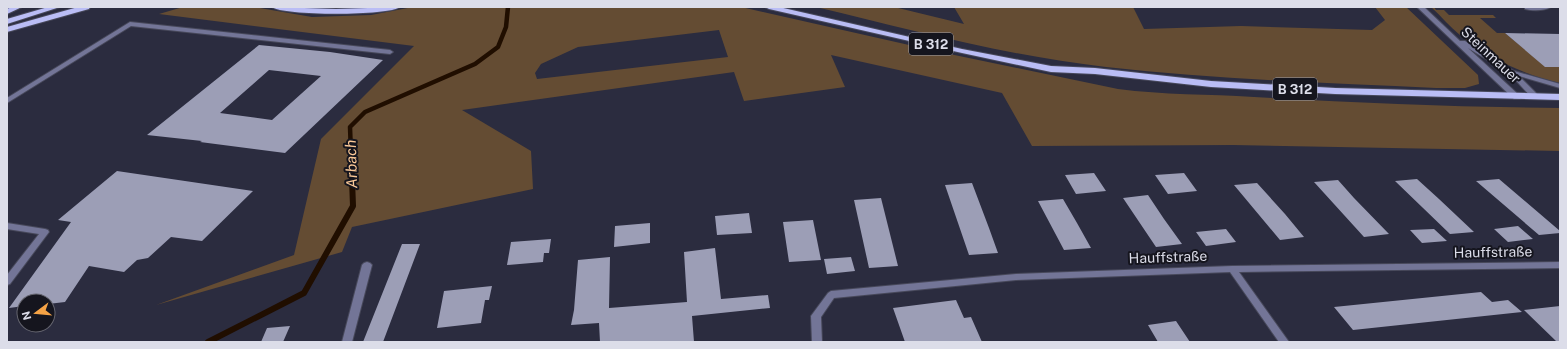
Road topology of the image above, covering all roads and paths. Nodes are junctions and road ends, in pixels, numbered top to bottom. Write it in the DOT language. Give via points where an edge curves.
graph roads {
  1 [pos="18,7"];
  2 [pos="56,7"];
  3 [pos="86,7"];
  4 [pos="276,7"];
  5 [pos="371,7"];
  6 [pos="396,7"];
  7 [pos="769,7"];
  8 [pos="797,7"];
  9 [pos="1420,7"];
  10 [pos="1548,7"];
  11 [pos="1527,8"];
  12 [pos="7,12"];
  13 [pos="355,12"];
  14 [pos="7,22"];
  15 [pos="7,30"];
  16 [pos="1448,33"];
  17 [pos="390,52"];
  18 [pos="1095,71"];
  19 [pos="1512,73"];
  20 [pos="1560,86"];
  21 [pos="1517,97"];
  22 [pos="1536,97"];
  23 [pos="1560,97"];
  24 [pos="8,99"];
  25 [pos="7,226"];
  26 [pos="367,265"];
  27 [pos="1560,265"];
  28 [pos="1232,269"];
  29 [pos="7,282"];
  30 [pos="347,342"];
  31 [pos="817,342"];
  32 [pos="1284,342"];
  1 -- 12 [label="main road"];
  2 -- 14 [label="main road"];
  3 -- 15 [label="main road"];
  4 -- 13 [label="main road" via="329,13"];
  5 -- 13 [label="main road"];
  6 -- 13 [label="main road"];
  7 -- 18 [label="main road, B 312" via="1000,60 1051,69"];
  8 -- 18 [label="main road, B 312" via="874,26"];
  9 -- 16 [label="street, Steinmauer"];
  10 -- 11 [label="street"];
  16 -- 19 [label="street, Steinmauer"];
  16 -- 21 [label="street, Steinmauer"];
  17 -- 24 [label="street" via="130,24"];
  18 -- 21 [label="main road, B 312" via="1219,84"];
  19 -- 20 [label="street, Steinmauer"];
  19 -- 22 [label="street, Steinmauer"];
  21 -- 22 [label="main road, B 312"];
  22 -- 23 [label="main road, B 312"];
  25 -- 29 [label="street" via="45,232"];
  26 -- 30 [label="street"];
  27 -- 28 [label="street, Hauffstraße"];
  28 -- 31 [label="street, Hauffstraße" via="1016,277 831,295 816,316"];
  28 -- 32 [label="street"];
}
